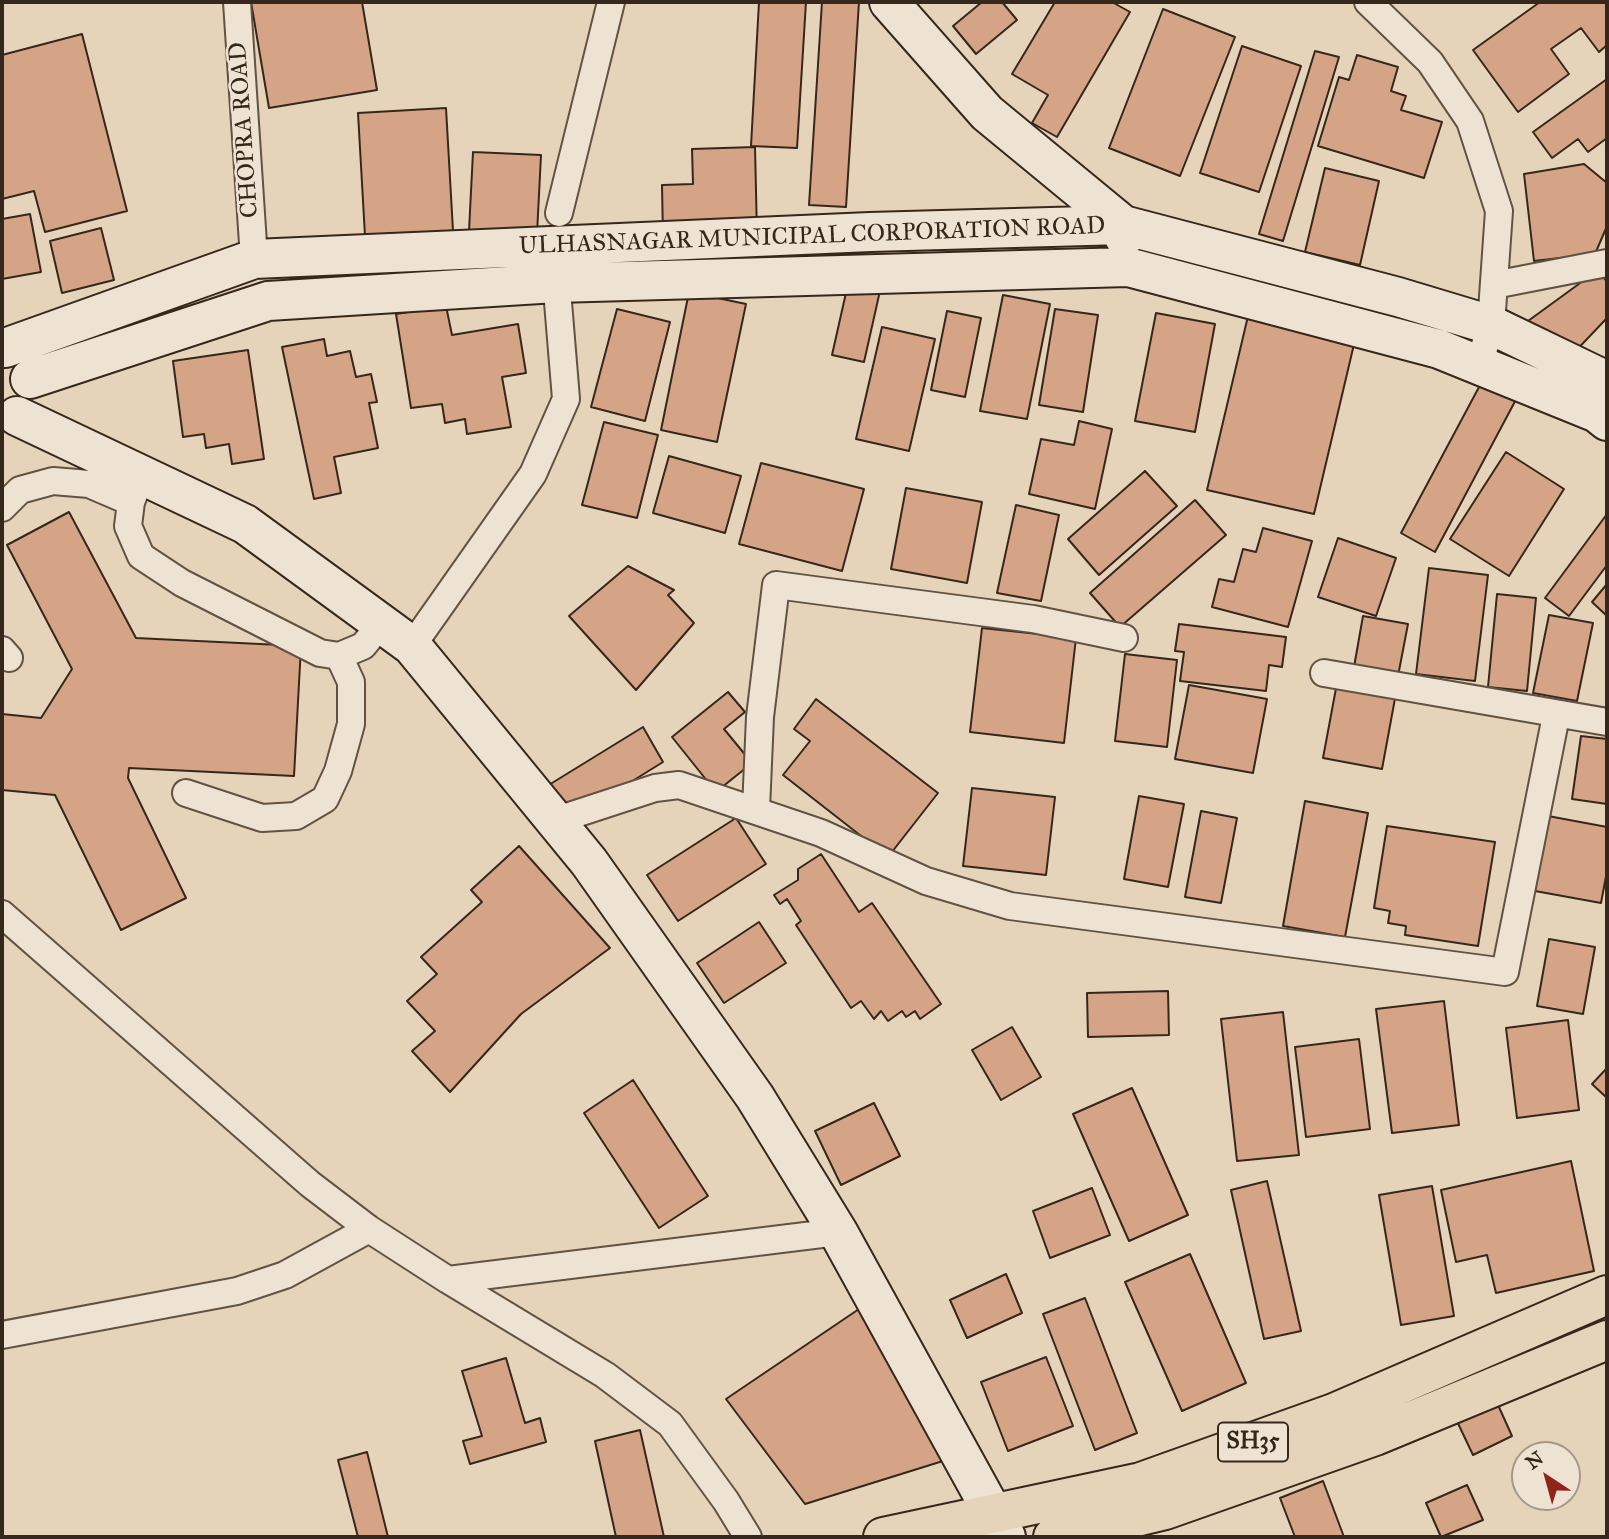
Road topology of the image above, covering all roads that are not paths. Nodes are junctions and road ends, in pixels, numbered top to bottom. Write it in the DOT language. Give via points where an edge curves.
graph roads {
  1 [pos="237,2"];
  2 [pos="611,2"];
  3 [pos="889,2"];
  4 [pos="1368,2"];
  5 [pos="1123,225"];
  6 [pos="556,248"];
  7 [pos="254,259"];
  8 [pos="1607,263"];
  9 [pos="1128,267"];
  10 [pos="1494,285"];
  11 [pos="1491,325"];
  12 [pos="3,347"];
  13 [pos="1479,365"];
  14 [pos="30,379"];
  15 [pos="1607,381"];
  16 [pos="10,421"];
  17 [pos="1607,421"];
  18 [pos="137,488"];
  19 [pos="2,508"];
  20 [pos="381,624"];
  21 [pos="1124,638"];
  22 [pos="412,646"];
  23 [pos="338,656"];
  24 [pos="1324,673"];
  25 [pos="1556,716"];
  26 [pos="1607,722"];
  27 [pos="186,793"];
  28 [pos="756,809"];
  29 [pos="554,821"];
  30 [pos="2,914"];
  31 [pos="369,1229"];
  32 [pos="838,1232"];
  33 [pos="448,1280"];
  34 [pos="1607,1295"];
  35 [pos="2,1335"];
  36 [pos="1607,1340"];
  37 [pos="1000,1525"];
  38 [pos="748,1537"];
  39 [pos="883,1537"];
  40 [pos="1053,1537"];
  1 -- 7 [label="street, CHOPRA ROAD"];
  2 -- 6 [label="street"];
  3 -- 5 [label="main road" via="987,113"];
  4 -- 10 [label="street" via="1430,62 1469,121 1499,211"];
  5 -- 6 [label="main road, ULHASNAGAR MUNICIPAL CORPORATION ROAD"];
  5 -- 9 [label="main road"];
  5 -- 11 [label="main road, ULHASNAGAR MUNICIPAL CORPORATION ROAD"];
  6 -- 7 [label="main road, ULHASNAGAR MUNICIPAL CORPORATION ROAD"];
  6 -- 9 [label="main road, ULHASNAGAR MUNICIPAL CORPORATION ROAD"];
  6 -- 14 [label="main road, ULHASNAGAR MUNICIPAL CORPORATION ROAD" via="268,301"];
  6 -- 22 [label="street" via="566,399 533,474"];
  7 -- 12 [label="main road, ULHASNAGAR MUNICIPAL CORPORATION ROAD"];
  8 -- 10 [label="street"];
  9 -- 13 [label="main road, ULHASNAGAR MUNICIPAL CORPORATION ROAD" via="1439,349"];
  10 -- 11 [label="street"];
  11 -- 13 [label="street"];
  11 -- 15 [label="main road, ULHASNAGAR MUNICIPAL CORPORATION ROAD"];
  12 -- 14 [label="main road" via="25,366"];
  13 -- 17 [label="main road, ULHASNAGAR MUNICIPAL CORPORATION ROAD"];
  14 -- 16 [label="main road" via="25,406"];
  16 -- 18 [label="main road"];
  18 -- 19 [label="street" via="53,481 20,490"];
  18 -- 20 [label="main road" via="245,524"];
  18 -- 23 [label="street" via="128,526 141,555 320,653"];
  20 -- 22 [label="main road"];
  20 -- 23 [label="street" via="363,646"];
  21 -- 28 [label="street" via="1033,619 776,585 760,718"];
  22 -- 29 [label="main road"];
  23 -- 27 [label="street" via="351,682 351,724 326,799 296,816 262,818"];
  24 -- 25 [label="street"];
  25 -- 26 [label="street"];
  25 -- 28 [label="street" via="1505,972 1010,906 926,881"];
  28 -- 29 [label="street" via="679,785 655,788"];
  29 -- 32 [label="main road" via="589,862 755,1097"];
  30 -- 31 [label="street" via="310,1184"];
  31 -- 33 [label="street"];
  31 -- 35 [label="street" via="285,1275 237,1291"];
  32 -- 33 [label="street"];
  32 -- 37 [label="main road"];
  33 -- 38 [label="street" via="605,1375 670,1424"];
  34 -- 37 [label="main road, SH35" via="1334,1413 1141,1482"];
  36 -- 40 [label="main road, SH35" via="1362,1441 1165,1510"];
  37 -- 39 [label="main road, SH35"];
}
